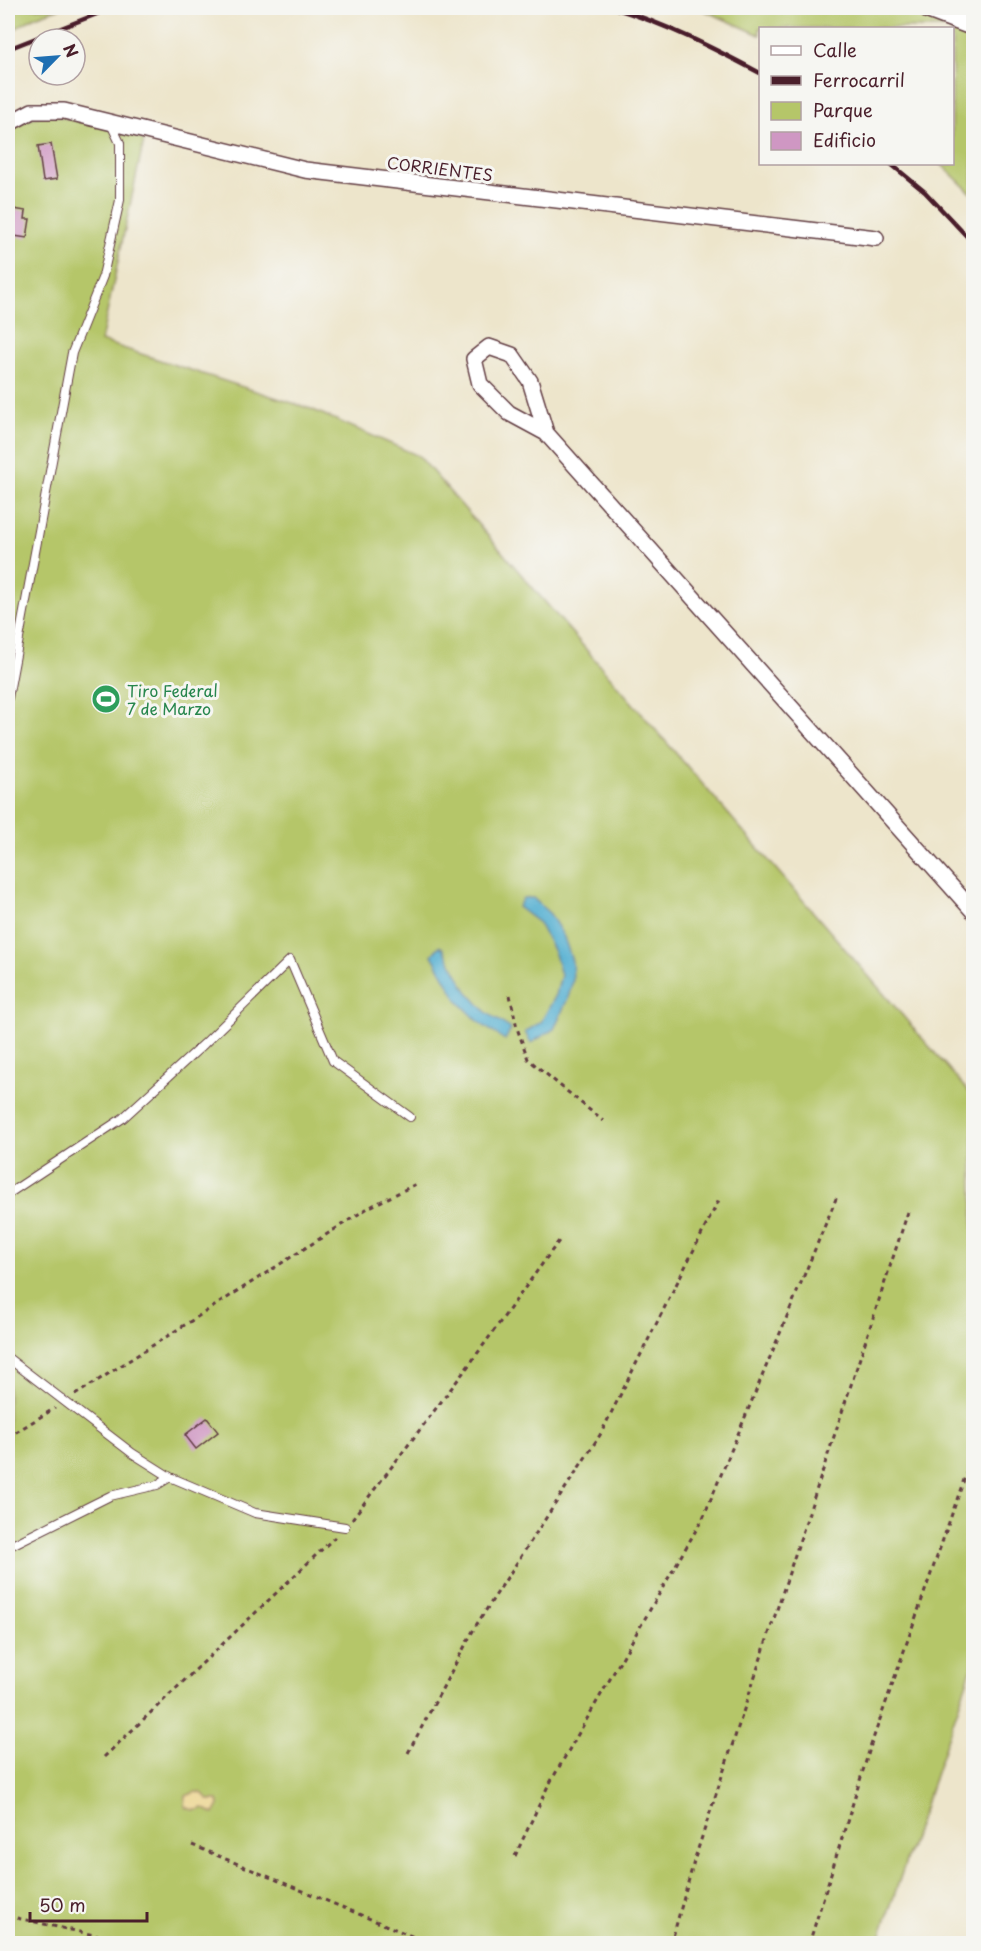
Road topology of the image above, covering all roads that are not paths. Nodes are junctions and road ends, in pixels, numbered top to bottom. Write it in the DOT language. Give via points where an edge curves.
graph roads {
  1 [pos="929,8"];
  2 [pos="974,25"];
  3 [pos="111,122"];
  4 [pos="8,124"];
  5 [pos="876,238"];
  6 [pos="546,433"];
  7 [pos="8,698"];
  8 [pos="974,912"];
  9 [pos="410,1117"];
  10 [pos="8,1194"];
  11 [pos="8,1358"];
  12 [pos="171,1477"];
  13 [pos="345,1527"];
  14 [pos="8,1547"];
  1 -- 2 [label="main road"];
  3 -- 4 [label="street, CORRIENTES" via="63,111 32,111"];
  3 -- 5 [label="street, CORRIENTES" via="304,170"];
  3 -- 7 [label="lane" via="120,142 120,200 103,276 72,353"];
  6 -- 6 [label="street" via="530,381 512,355 489,347 474,359 480,384 509,413"];
  6 -- 8 [label="street"];
  9 -- 10 [label="lane" via="333,1061 290,960 123,1118"];
  11 -- 12 [label="lane" via="132,1453"];
  12 -- 13 [label="lane" via="255,1513"];
  12 -- 14 [label="lane" via="157,1485 110,1496"];
}
